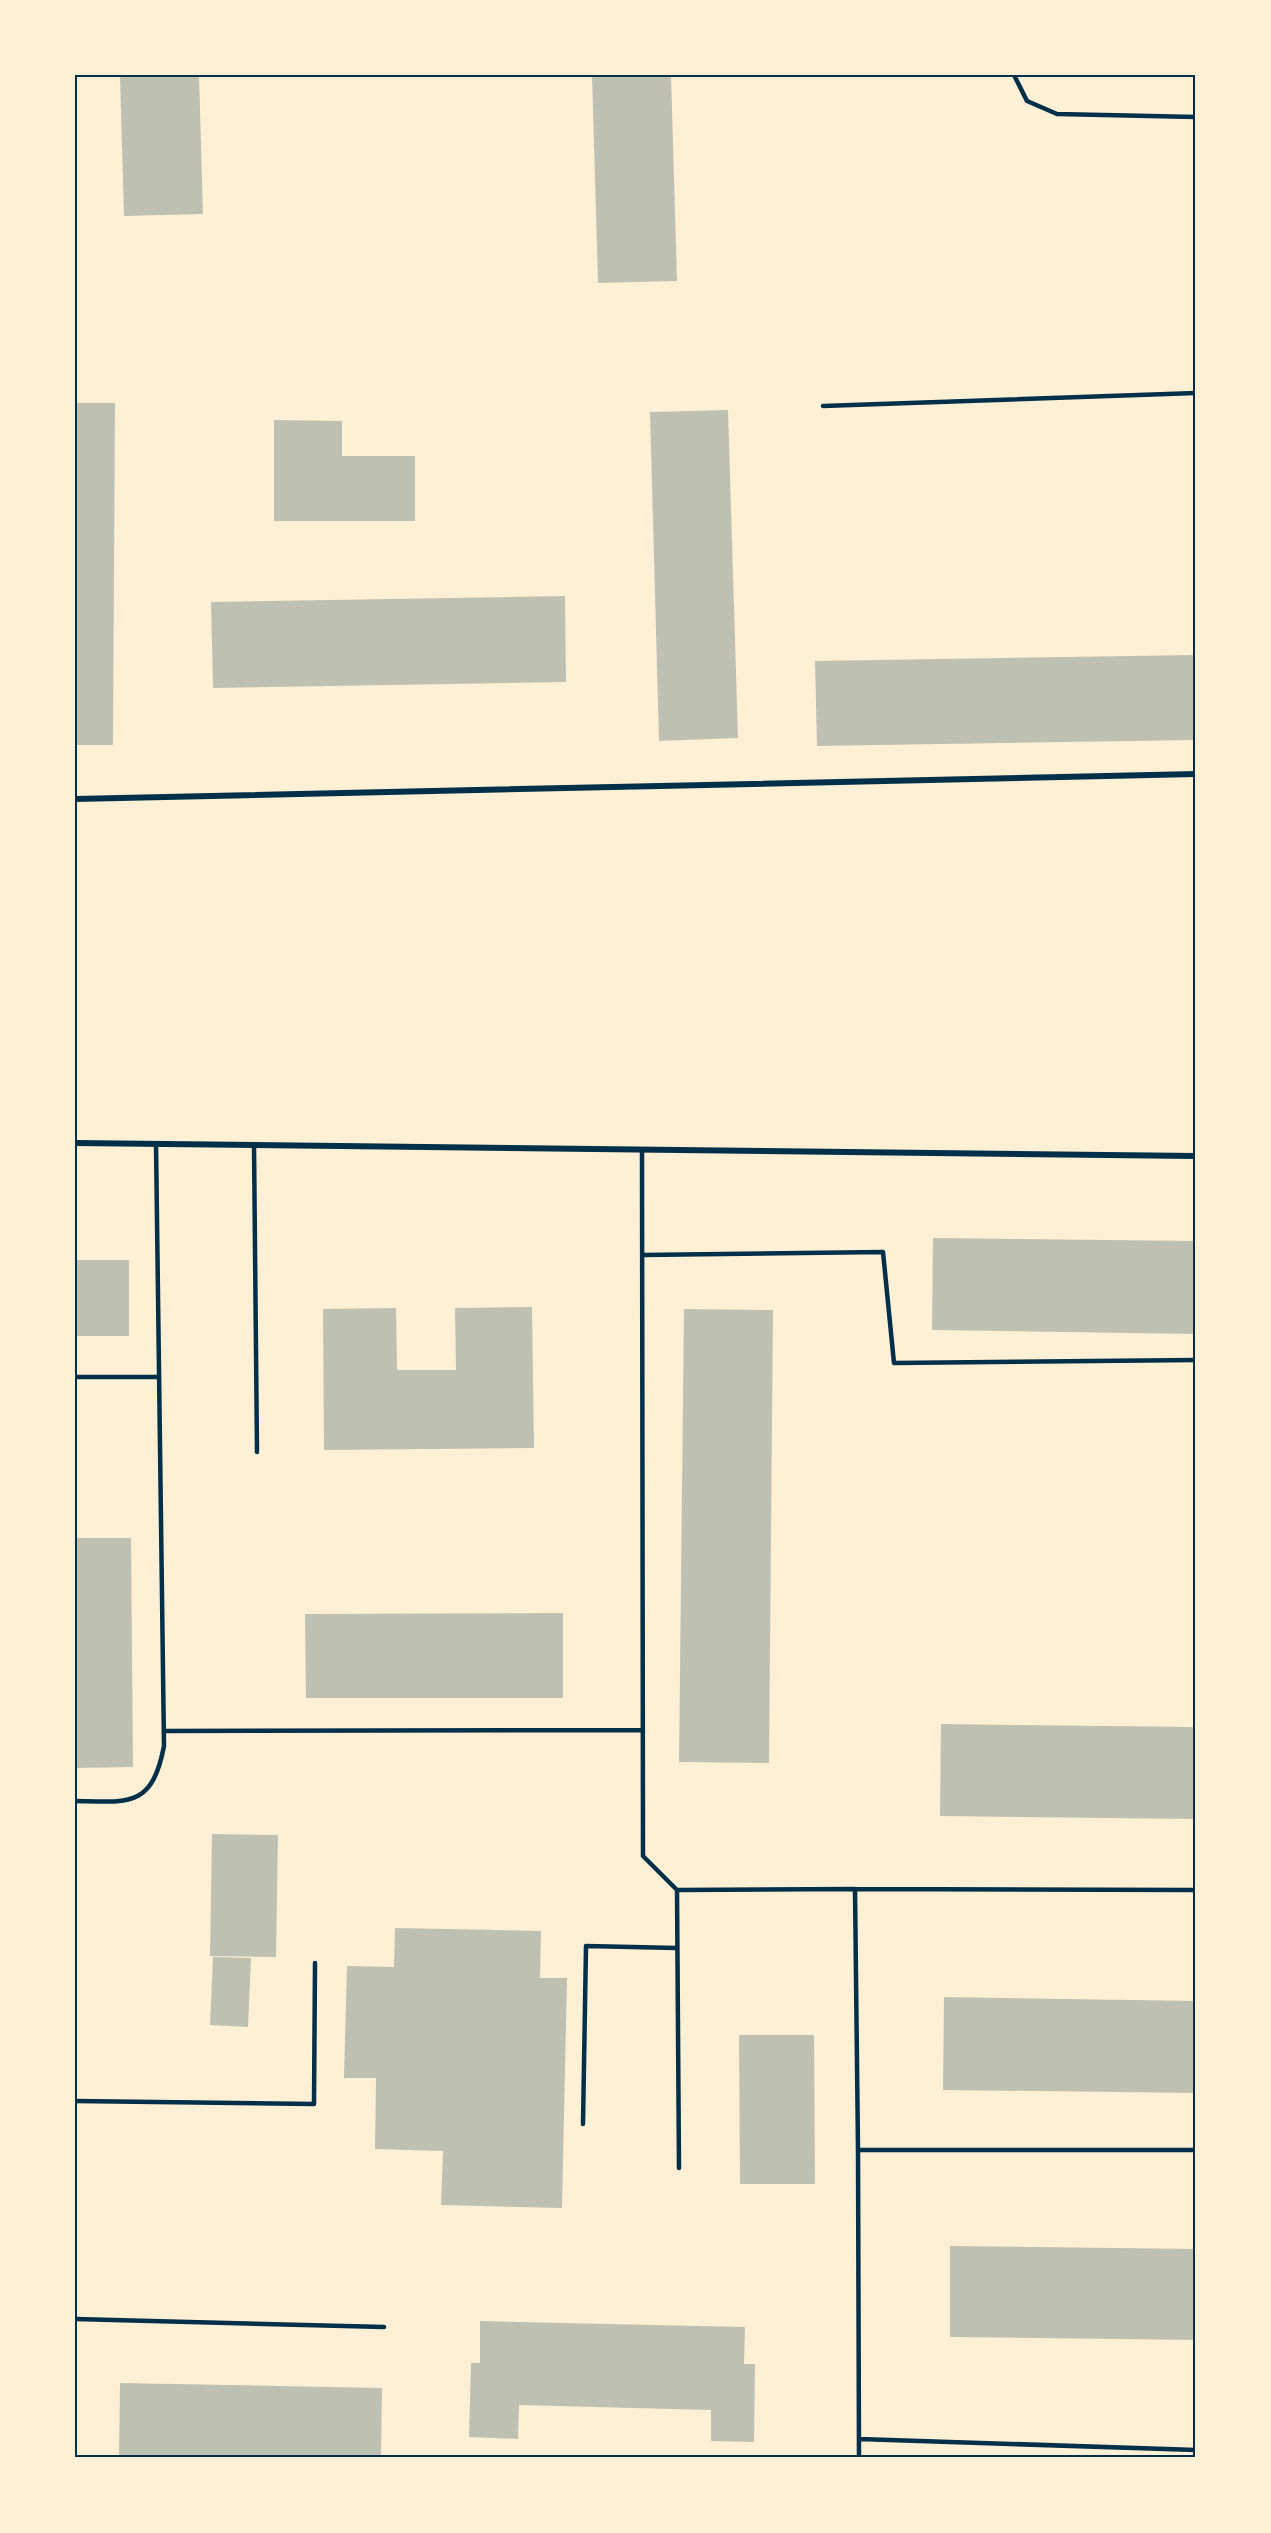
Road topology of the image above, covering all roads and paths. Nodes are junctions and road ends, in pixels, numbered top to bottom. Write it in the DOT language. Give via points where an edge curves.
graph roads {
  1 [pos="1014,75"];
  2 [pos="1196,117"];
  3 [pos="1196,393"];
  4 [pos="823,406"];
  5 [pos="1196,774"];
  6 [pos="75,800"];
  7 [pos="75,1143"];
  8 [pos="156,1144"];
  9 [pos="254,1145"];
  10 [pos="642,1151"];
  11 [pos="1196,1156"];
  12 [pos="643,1255"];
  13 [pos="1196,1360"];
  14 [pos="75,1377"];
  15 [pos="159,1377"];
  16 [pos="257,1452"];
  17 [pos="643,1730"];
  18 [pos="164,1731"];
  19 [pos="75,1801"];
  20 [pos="855,1889"];
  21 [pos="677,1890"];
  22 [pos="1196,1890"];
  23 [pos="678,1948"];
  24 [pos="315,1963"];
  25 [pos="75,2101"];
  26 [pos="583,2124"];
  27 [pos="858,2150"];
  28 [pos="1196,2150"];
  29 [pos="679,2168"];
  30 [pos="75,2319"];
  31 [pos="384,2327"];
  32 [pos="859,2439"];
  33 [pos="1196,2450"];
  34 [pos="859,2458"];
  1 -- 2 [label="lane" via="1027,101 1057,114"];
  3 -- 4 [label="lane"];
  5 -- 6 [label="street"];
  7 -- 8 [label="street"];
  8 -- 9 [label="street"];
  8 -- 15 [label="lane"];
  9 -- 10 [label="street"];
  9 -- 16 [label="lane"];
  10 -- 11 [label="street"];
  10 -- 12 [label="lane"];
  12 -- 13 [label="lane" via="883,1252 894,1363"];
  12 -- 17 [label="lane"];
  14 -- 15 [label="lane"];
  15 -- 18 [label="lane"];
  17 -- 18 [label="lane"];
  17 -- 21 [label="lane" via="643,1856"];
  18 -- 19 [label="lane" via="160,1769 146,1792 124,1802"];
  20 -- 21 [label="lane"];
  20 -- 22 [label="lane"];
  20 -- 27 [label="lane"];
  21 -- 23 [label="lane"];
  23 -- 26 [label="lane" via="586,1946"];
  23 -- 29 [label="lane"];
  24 -- 25 [label="lane" via="314,2104"];
  27 -- 28 [label="lane"];
  27 -- 32 [label="lane"];
  30 -- 31 [label="lane"];
  32 -- 33 [label="lane"];
  32 -- 34 [label="lane"];
}
